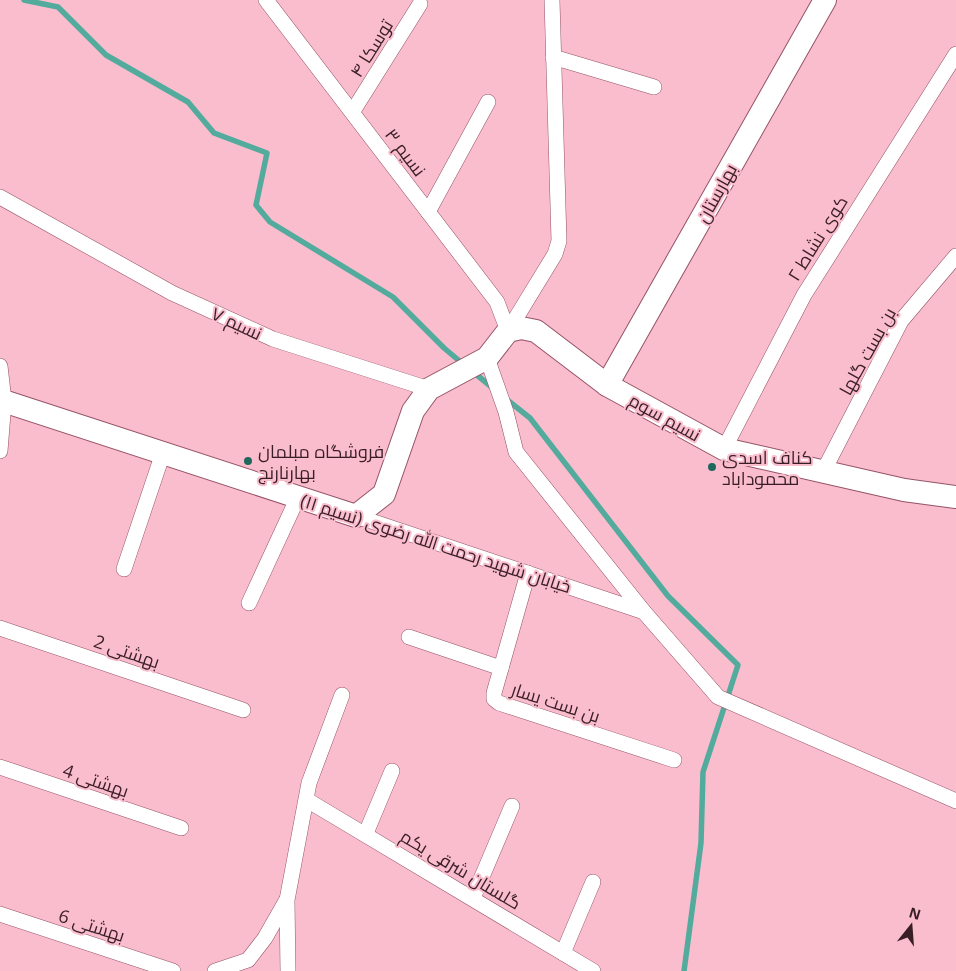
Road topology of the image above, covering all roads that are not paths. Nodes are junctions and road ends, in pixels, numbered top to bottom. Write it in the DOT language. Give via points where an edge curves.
graph roads {
  1 [pos="266,0"];
  2 [pos="552,0"];
  3 [pos="825,0"];
  4 [pos="420,4"];
  5 [pos="956,54"];
  6 [pos="553,57"];
  7 [pos="654,88"];
  8 [pos="488,102"];
  9 [pos="353,112"];
  10 [pos="0,196"];
  11 [pos="428,212"];
  12 [pos="956,256"];
  13 [pos="508,331"];
  14 [pos="487,358"];
  15 [pos="0,366"];
  16 [pos="607,385"];
  17 [pos="429,389"];
  18 [pos="2,400"];
  19 [pos="724,449"];
  20 [pos="0,451"];
  21 [pos="163,453"];
  22 [pos="823,472"];
  23 [pos="298,497"];
  24 [pos="956,497"];
  25 [pos="356,516"];
  26 [pos="124,569"];
  27 [pos="528,573"];
  28 [pos="249,603"];
  29 [pos="644,612"];
  30 [pos="0,628"];
  31 [pos="409,637"];
  32 [pos="501,668"];
  33 [pos="342,695"];
  34 [pos="243,710"];
  35 [pos="674,760"];
  36 [pos="0,767"];
  37 [pos="392,771"];
  38 [pos="307,800"];
  39 [pos="956,801"];
  40 [pos="512,806"];
  41 [pos="181,828"];
  42 [pos="366,834"];
  43 [pos="593,882"];
  44 [pos="473,898"];
  45 [pos="286,900"];
  46 [pos="0,914"];
  47 [pos="563,953"];
  48 [pos="173,971"];
  49 [pos="215,971"];
  50 [pos="288,971"];
  51 [pos="593,971"];
  1 -- 9 [label="street, نسیم ۳"];
  2 -- 6 [label="street"];
  3 -- 16 [label="street, بهارستان"];
  4 -- 9 [label="street, توسکا ۴"];
  5 -- 19 [label="street, کوی نشاط ۲" via="804,295"];
  6 -- 7 [label="street"];
  6 -- 13 [label="street" via="559,241 555,254"];
  8 -- 11 [label="street"];
  9 -- 11 [label="street, نسیم ۳"];
  10 -- 17 [label="street, نسیم ۷" via="172,293 264,335"];
  11 -- 13 [label="street, نسیم ۳" via="497,302"];
  12 -- 22 [label="street, بن بست گلها" via="902,321"];
  13 -- 14 [label="street"];
  13 -- 16 [label="street, نسیم سوم" via="521,328 536,331"];
  14 -- 17 [label="street"];
  14 -- 29 [label="street" via="516,452"];
  15 -- 18 [label="street"];
  16 -- 19 [label="street, نسیم سوم"];
  17 -- 25 [label="street" via="413,411 384,494"];
  18 -- 20 [label="street"];
  18 -- 21 [label="street, خیابان شهید رحمت الله رضوی (نسیم ۱۱)"];
  19 -- 22 [label="street, نسیم سوم"];
  21 -- 23 [label="street, خیابان شهید رحمت الله رضوی (نسیم ۱۱)"];
  21 -- 26 [label="street"];
  22 -- 24 [label="street, نسیم سوم" via="904,490"];
  23 -- 25 [label="street, خیابان شهید رحمت الله رضوی (نسیم ۱۱)"];
  23 -- 28 [label="street"];
  25 -- 27 [label="street, خیابان شهید رحمت الله رضوی (نسیم ۱۱)"];
  27 -- 29 [label="street, خیابان شهید رحمت الله رضوی (نسیم ۱۱)"];
  27 -- 32 [label="street, بن بست یسار"];
  29 -- 39 [label="street" via="718,698"];
  30 -- 34 [label="street, بهشتی 2"];
  31 -- 32 [label="street"];
  32 -- 35 [label="street, بن بست یسار" via="494,693 494,699 499,703"];
  33 -- 38 [label="street" via="309,783"];
  36 -- 41 [label="street, بهشتی 4"];
  37 -- 42 [label="street"];
  38 -- 42 [label="street, گلستان شرقی یکم"];
  38 -- 45 [label="street"];
  40 -- 44 [label="street"];
  42 -- 44 [label="street, گلستان شرقی یکم"];
  43 -- 47 [label="street"];
  44 -- 47 [label="street, گلستان شرقی یکم"];
  45 -- 49 [label="street" via="265,938 248,960"];
  45 -- 50 [label="street"];
  46 -- 48 [label="street, بهشتی 6"];
  47 -- 51 [label="street, گلستان شرقی یکم"];
}
